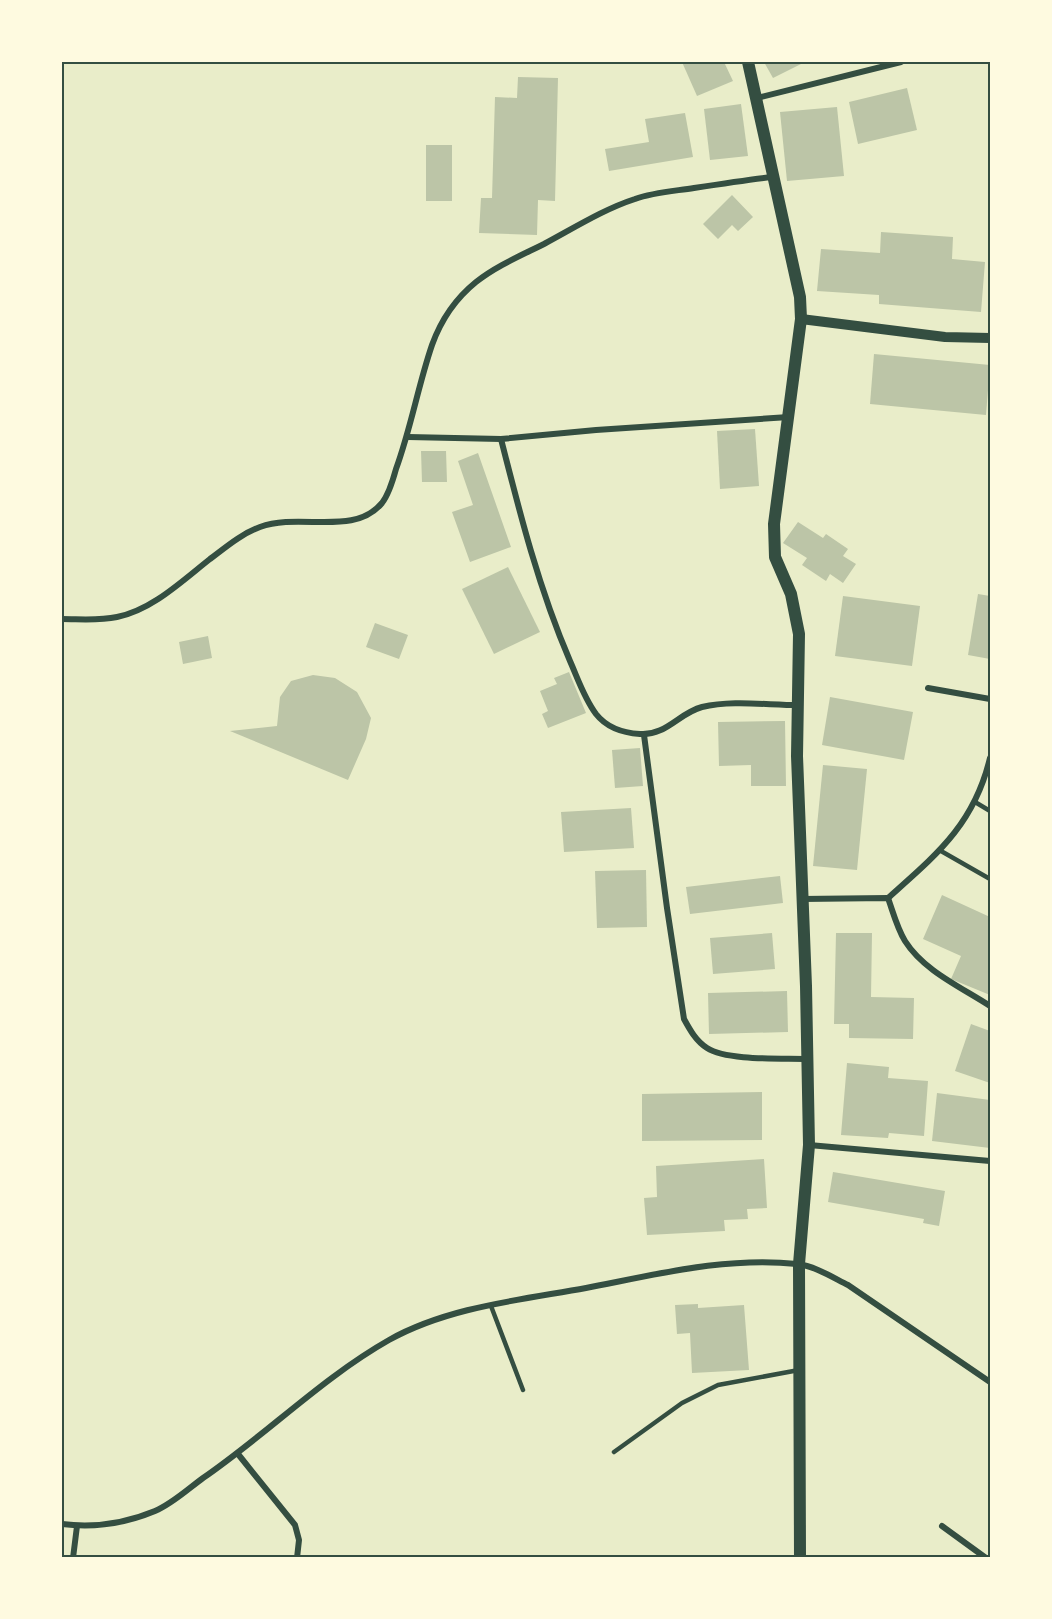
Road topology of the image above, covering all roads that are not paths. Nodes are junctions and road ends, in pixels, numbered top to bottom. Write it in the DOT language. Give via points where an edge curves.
graph roads {
  1 [pos="748,62"];
  2 [pos="901,62"];
  3 [pos="757,98"];
  4 [pos="772,177"];
  5 [pos="801,319"];
  6 [pos="990,338"];
  7 [pos="789,417"];
  8 [pos="408,437"];
  9 [pos="501,439"];
  10 [pos="62,619"];
  11 [pos="928,688"];
  12 [pos="990,699"];
  13 [pos="798,705"];
  14 [pos="644,735"];
  15 [pos="990,758"];
  16 [pos="988,776"];
  17 [pos="975,802"];
  18 [pos="990,811"];
  19 [pos="941,851"];
  20 [pos="990,879"];
  21 [pos="888,898"];
  22 [pos="801,899"];
  23 [pos="990,1006"];
  24 [pos="808,1059"];
  25 [pos="809,1145"];
  26 [pos="990,1161"];
  27 [pos="799,1264"];
  28 [pos="491,1306"];
  29 [pos="799,1370"];
  30 [pos="990,1382"];
  31 [pos="523,1390"];
  32 [pos="614,1452"];
  33 [pos="238,1454"];
  34 [pos="62,1524"];
  35 [pos="77,1526"];
  36 [pos="942,1526"];
  37 [pos="73,1557"];
  38 [pos="297,1557"];
  39 [pos="801,1557"];
  40 [pos="986,1557"];
  1 -- 3 [label="main road"];
  2 -- 3 [label="street"];
  3 -- 4 [label="main road"];
  4 -- 5 [label="main road" via="796,277"];
  4 -- 8 [label="street" via="634,199 477,280 454,302 441,323"];
  5 -- 6 [label="street" via="945,337"];
  5 -- 7 [label="main road"];
  7 -- 9 [label="street"];
  7 -- 13 [label="main road" via="774,543 797,615"];
  8 -- 9 [label="street"];
  8 -- 10 [label="street" via="383,501 371,513 356,520 290,521 260,526 239,536 174,588 139,610 91,620"];
  9 -- 14 [label="street" via="550,616 587,699 597,716 611,727"];
  11 -- 12 [label="street"];
  13 -- 14 [label="street" via="711,706 687,714 666,729"];
  13 -- 22 [label="main road"];
  14 -- 24 [label="street" via="684,1019 707,1048 725,1055"];
  15 -- 16 [label="street"];
  16 -- 17 [label="street"];
  17 -- 18 [label="lane"];
  17 -- 19 [label="street"];
  19 -- 20 [label="lane"];
  19 -- 21 [label="street"];
  21 -- 22 [label="street"];
  21 -- 23 [label="street" via="914,954"];
  22 -- 24 [label="main road"];
  24 -- 25 [label="main road"];
  25 -- 26 [label="street"];
  25 -- 27 [label="main road"];
  27 -- 28 [label="street" via="756,1263 670,1272"];
  27 -- 29 [label="main road"];
  27 -- 30 [label="street" via="848,1285"];
  28 -- 31 [label="lane"];
  28 -- 33 [label="street" via="441,1318 388,1341 340,1372"];
  29 -- 32 [label="lane" via="718,1385 682,1403"];
  29 -- 39 [label="main road"];
  33 -- 35 [label="street" via="157,1510 127,1522"];
  33 -- 38 [label="street" via="295,1526 299,1540"];
  34 -- 35 [label="street"];
  35 -- 37 [label="street"];
  36 -- 40 [label="street"];
}
